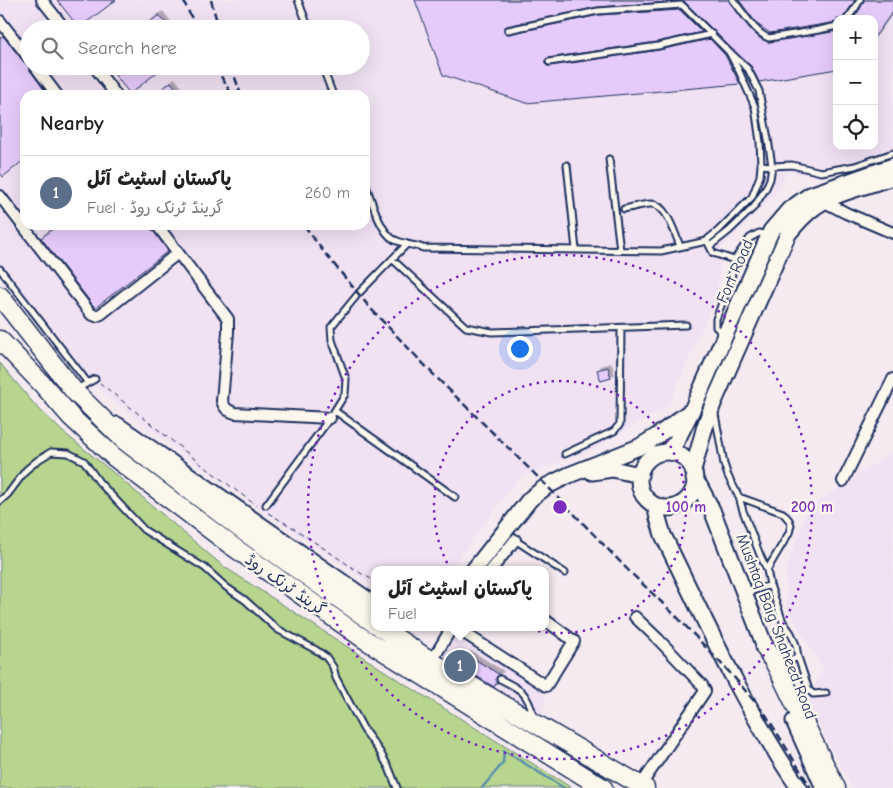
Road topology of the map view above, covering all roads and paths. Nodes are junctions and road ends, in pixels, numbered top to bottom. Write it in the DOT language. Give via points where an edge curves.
graph roads {
  1 [pos="42,0"];
  2 [pos="298,0"];
  3 [pos="734,0"];
  4 [pos="860,0"];
  5 [pos="682,3"];
  6 [pos="850,15"];
  7 [pos="0,20"];
  8 [pos="57,20"];
  9 [pos="306,20"];
  10 [pos="833,27"];
  11 [pos="508,30"];
  12 [pos="712,34"];
  13 [pos="20,46"];
  14 [pos="730,52"];
  15 [pos="549,62"];
  16 [pos="42,75"];
  17 [pos="101,75"];
  18 [pos="325,75"];
  19 [pos="53,90"];
  20 [pos="112,90"];
  21 [pos="331,90"];
  22 [pos="893,153"];
  23 [pos="609,160"];
  24 [pos="567,165"];
  25 [pos="761,165"];
  26 [pos="772,166"];
  27 [pos="893,166"];
  28 [pos="893,177"];
  29 [pos="370,195"];
  30 [pos="0,196"];
  31 [pos="817,198"];
  32 [pos="624,209"];
  33 [pos="20,222"];
  34 [pos="26,230"];
  35 [pos="161,230"];
  36 [pos="893,233"];
  37 [pos="770,235"];
  38 [pos="407,244"];
  39 [pos="708,244"];
  40 [pos="680,246"];
  41 [pos="576,250"];
  42 [pos="620,250"];
  43 [pos="178,253"];
  44 [pos="392,259"];
  45 [pos="734,260"];
  46 [pos="0,269"];
  47 [pos="0,296"];
  48 [pos="686,325"];
  49 [pos="620,328"];
  50 [pos="725,336"];
  51 [pos="0,340"];
  52 [pos="95,379"];
  53 [pos="893,379"];
  54 [pos="81,387"];
  55 [pos="87,404"];
  56 [pos="713,404"];
  57 [pos="692,410"];
  58 [pos="333,415"];
  59 [pos="705,426"];
  60 [pos="668,452"];
  61 [pos="566,454"];
  62 [pos="640,474"];
  63 [pos="694,474"];
  64 [pos="569,475"];
  65 [pos="844,481"];
  66 [pos="455,497"];
  67 [pos="739,497"];
  68 [pos="0,501"];
  69 [pos="266,505"];
  70 [pos="655,505"];
  71 [pos="712,510"];
  72 [pos="515,540"];
  73 [pos="477,566"];
  74 [pos="495,566"];
  75 [pos="767,570"];
  76 [pos="565,573"];
  77 [pos="371,579"];
  78 [pos="770,585"];
  79 [pos="744,594"];
  80 [pos="371,602"];
  81 [pos="635,617"];
  82 [pos="371,621"];
  83 [pos="549,623"];
  84 [pos="386,631"];
  85 [pos="452,631"];
  86 [pos="460,631"];
  87 [pos="765,648"];
  88 [pos="798,657"];
  89 [pos="464,658"];
  90 [pos="439,666"];
  91 [pos="777,667"];
  92 [pos="500,679"];
  93 [pos="809,690"];
  94 [pos="826,693"];
  95 [pos="792,698"];
  96 [pos="536,724"];
  97 [pos="583,752"];
  98 [pos="586,779"];
  99 [pos="643,787"];
  100 [pos="397,788"];
  101 [pos="603,788"];
  102 [pos="799,788"];
  103 [pos="824,788"];
  104 [pos="836,788"];
  1 -- 8 [label="street"];
  2 -- 9 [label="lane"];
  3 -- 10 [label="lane" via="758,31 769,38"];
  4 -- 6 [label="lane"];
  5 -- 11 [label="lane" via="598,11"];
  5 -- 12 [label="lane"];
  7 -- 13 [label="street"];
  12 -- 14 [label="lane"];
  12 -- 15 [label="lane" via="658,46"];
  14 -- 25 [label="lane" via="755,106"];
  14 -- 26 [label="lane" via="748,69 759,90"];
  16 -- 19 [label="street"];
  17 -- 20 [label="street"];
  18 -- 21 [label="lane"];
  22 -- 26 [label="lane" via="855,166 821,172 792,165"];
  23 -- 42 [label="lane"];
  24 -- 41 [label="lane"];
  25 -- 26 [label="lane"];
  25 -- 39 [label="lane" via="752,197 708,239"];
  26 -- 39 [label="lane" via="770,179 754,207"];
  27 -- 31 [label="main road, Fort Road"];
  28 -- 31 [label="main road, Fort Road"];
  29 -- 38 [label="lane" via="384,229 394,239"];
  30 -- 33 [label="street"];
  31 -- 36 [label="street"];
  31 -- 37 [label="main road, Fort Road" via="789,210"];
  31 -- 56 [label="main road, Fort Road" via="815,207 788,234"];
  32 -- 40 [label="lane" via="652,204 660,206"];
  34 -- 43 [label="street" via="91,314 96,316"];
  35 -- 43 [label="street"];
  37 -- 45 [label="lane" via="759,233 750,238"];
  37 -- 50 [label="main road, Fort Road"];
  38 -- 41 [label="lane" via="423,248"];
  38 -- 44 [label="lane"];
  39 -- 40 [label="lane"];
  39 -- 45 [label="lane" via="713,253"];
  40 -- 42 [label="lane" via="661,251"];
  41 -- 42 [label="lane"];
  43 -- 58 [label="street" via="228,319 224,408 235,413"];
  44 -- 49 [label="lane" via="466,327 492,332"];
  44 -- 58 [label="lane" via="331,327 332,340 346,379 345,394"];
  45 -- 50 [label="lane" via="731,279 715,322"];
  46 -- 54 [label="lane"];
  47 -- 54 [label="highway, گرینڈ ٹرنک روڈ"];
  48 -- 49 [label="lane"];
  49 -- 61 [label="lane" via="620,424 614,431"];
  50 -- 57 [label="main road, Fort Road"];
  51 -- 98 [label="highway, گرینڈ ٹرنک روڈ" via="71,417 114,457 232,546 361,636"];
  52 -- 54 [label="lane"];
  52 -- 77 [label="path" via="254,504"];
  53 -- 65 [label="street"];
  54 -- 55 [label="highway, گرینڈ ٹرنک روڈ"];
  55 -- 80 [label="main road"];
  55 -- 82 [label="highway, گرینڈ ٹرنک روڈ" via="125,441 246,533"];
  56 -- 59 [label="main road, Fort Road"];
  56 -- 67 [label="lane" via="724,464"];
  57 -- 60 [label="main road, Fort Road"];
  57 -- 64 [label="main road" via="639,447"];
  58 -- 66 [label="lane"];
  58 -- 69 [label="lane"];
  59 -- 63 [label="main road, Fort Road"];
  59 -- 71 [label="main road" via="704,468"];
  60 -- 62 [label="main road" via="653,456"];
  60 -- 63 [label="main road" via="683,457"];
  62 -- 64 [label="main road" via="612,469"];
  62 -- 70 [label="main road" via="640,489"];
  63 -- 70 [label="main road" via="693,488 682,503 664,508"];
  63 -- 71 [label="main road, Mushtaq Baig Shaheed Road"];
  64 -- 73 [label="main road" via="530,499"];
  67 -- 75 [label="lane"];
  67 -- 75 [label="lane" via="782,513 789,520 791,529"];
  68 -- 100 [label="lane" via="26,470 51,452 68,453 84,461 144,530 205,568 277,629 326,657"];
  70 -- 102 [label="main road" via="663,535 733,676"];
  71 -- 79 [label="main road, Mushtaq Baig Shaheed Road"];
  72 -- 74 [label="street"];
  72 -- 76 [label="lane"];
  75 -- 78 [label="lane"];
  78 -- 79 [label="lane"];
  78 -- 88 [label="lane"];
  79 -- 87 [label="main road, Mushtaq Baig Shaheed Road"];
  81 -- 99 [label="street" via="705,691"];
  83 -- 86 [label="street" via="574,641 546,686"];
  84 -- 90 [label="highway"];
  85 -- 90 [label="street"];
  87 -- 91 [label="highway"];
  87 -- 103 [label="main road, Mushtaq Baig Shaheed Road"];
  88 -- 91 [label="lane"];
  88 -- 93 [label="lane"];
  89 -- 90 [label="lane"];
  90 -- 96 [label="highway"];
  91 -- 95 [label="highway"];
  92 -- 96 [label="lane" via="521,690 530,704"];
  93 -- 94 [label="lane" via="813,694"];
  93 -- 95 [label="lane"];
  95 -- 104 [label="highway"];
  96 -- 97 [label="highway"];
  97 -- 98 [label="highway"];
  97 -- 99 [label="highway"];
  98 -- 101 [label="highway, گرینڈ ٹرنک روڈ"];
}
